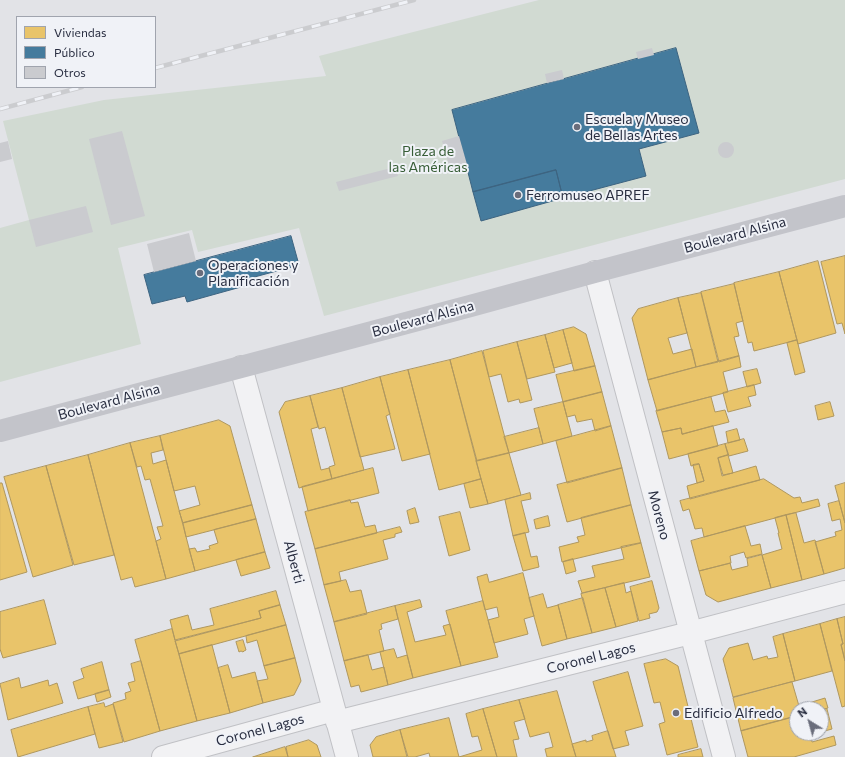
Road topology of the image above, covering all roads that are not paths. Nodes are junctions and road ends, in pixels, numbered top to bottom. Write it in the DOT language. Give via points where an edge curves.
graph roads {
  1 [pos="845,206"];
  2 [pos="594,272"];
  3 [pos="241,367"];
  4 [pos="0,431"];
  5 [pos="845,592"];
  6 [pos="690,633"];
  7 [pos="336,716"];
  8 [pos="164,757"];
  9 [pos="347,757"];
  10 [pos="724,757"];
  1 -- 2 [label="main road, Boulevard Alsina"];
  2 -- 3 [label="main road, Boulevard Alsina"];
  2 -- 6 [label="street, Moreno"];
  3 -- 4 [label="main road, Boulevard Alsina"];
  3 -- 7 [label="street, Alberti"];
  5 -- 6 [label="street, Coronel Lagos"];
  6 -- 7 [label="street, Coronel Lagos"];
  6 -- 10 [label="street, Moreno"];
  7 -- 8 [label="street, Coronel Lagos"];
  7 -- 9 [label="street, Alberti"];
}
